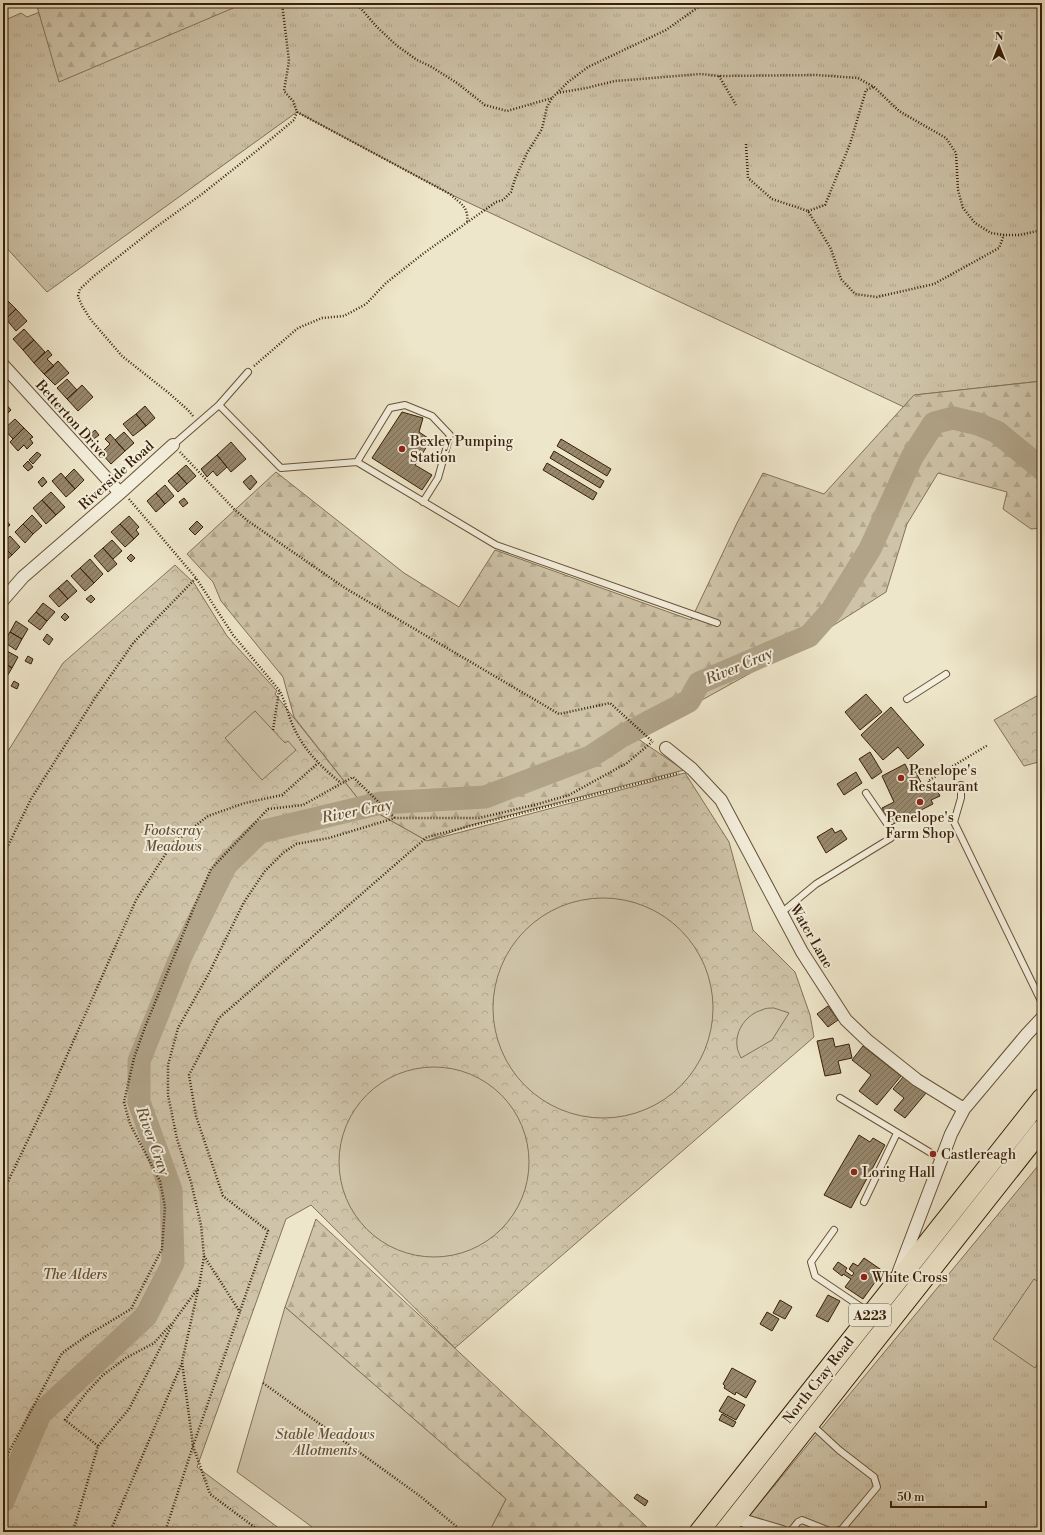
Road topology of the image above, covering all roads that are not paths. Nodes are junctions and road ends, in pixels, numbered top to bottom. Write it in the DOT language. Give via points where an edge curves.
graph roads {
  1 [pos="3,365"];
  2 [pos="248,372"];
  3 [pos="219,405"];
  4 [pos="173,445"];
  5 [pos="357,462"];
  6 [pos="121,492"];
  7 [pos="423,502"];
  8 [pos="3,600"];
  9 [pos="718,623"];
  10 [pos="946,674"];
  11 [pos="907,700"];
  12 [pos="666,748"];
  13 [pos="961,785"];
  14 [pos="866,793"];
  15 [pos="781,913"];
  16 [pos="1042,1003"];
  17 [pos="1042,1018"];
  18 [pos="840,1098"];
  19 [pos="1042,1098"];
  20 [pos="964,1109"];
  21 [pos="1042,1129"];
  22 [pos="898,1133"];
  23 [pos="942,1159"];
  24 [pos="864,1202"];
  25 [pos="834,1230"];
  26 [pos="894,1286"];
  27 [pos="871,1314"];
  28 [pos="810,1423"];
  29 [pos="729,1525"];
  30 [pos="699,1532"];
  31 [pos="782,1532"];
  32 [pos="790,1532"];
  33 [pos="833,1532"];
  1 -- 6 [label="street, Betterton Drive"];
  2 -- 3 [label="lane, Riverside Road"];
  3 -- 4 [label="lane, Riverside Road"];
  3 -- 5 [label="lane" via="280,468"];
  4 -- 6 [label="street, Riverside Road"];
  5 -- 7 [label="lane"];
  5 -- 7 [label="lane" via="390,408 405,405 432,416 450,435 438,478"];
  6 -- 8 [label="street, Riverside Road" via="23,577"];
  7 -- 9 [label="lane" via="496,545"];
  10 -- 11 [label="lane"];
  12 -- 15 [label="street, Water Lane" via="723,798"];
  13 -- 16 [label="lane" via="961,798 954,822"];
  14 -- 15 [label="lane" via="892,831 891,838 816,884"];
  15 -- 20 [label="street, Water Lane" via="802,952 846,1020 917,1080"];
  17 -- 20 [label="street"];
  18 -- 22 [label="lane"];
  19 -- 26 [label="main road, North Cray Road / A223"];
  20 -- 23 [label="street"];
  21 -- 28 [label="main road, North Cray Road / A223"];
  22 -- 23 [label="lane"];
  22 -- 24 [label="lane"];
  23 -- 26 [label="street"];
  25 -- 27 [label="lane" via="811,1262 815,1276"];
  26 -- 27 [label="main road, North Cray Road / A223"];
  27 -- 30 [label="main road, North Cray Road / A223"];
  28 -- 29 [label="main road, North Cray Road / A223"];
  28 -- 33 [label="lane" via="874,1477 877,1487 842,1529"];
  29 -- 31 [label="street"];
  32 -- 33 [label="lane" via="802,1520"];
}
